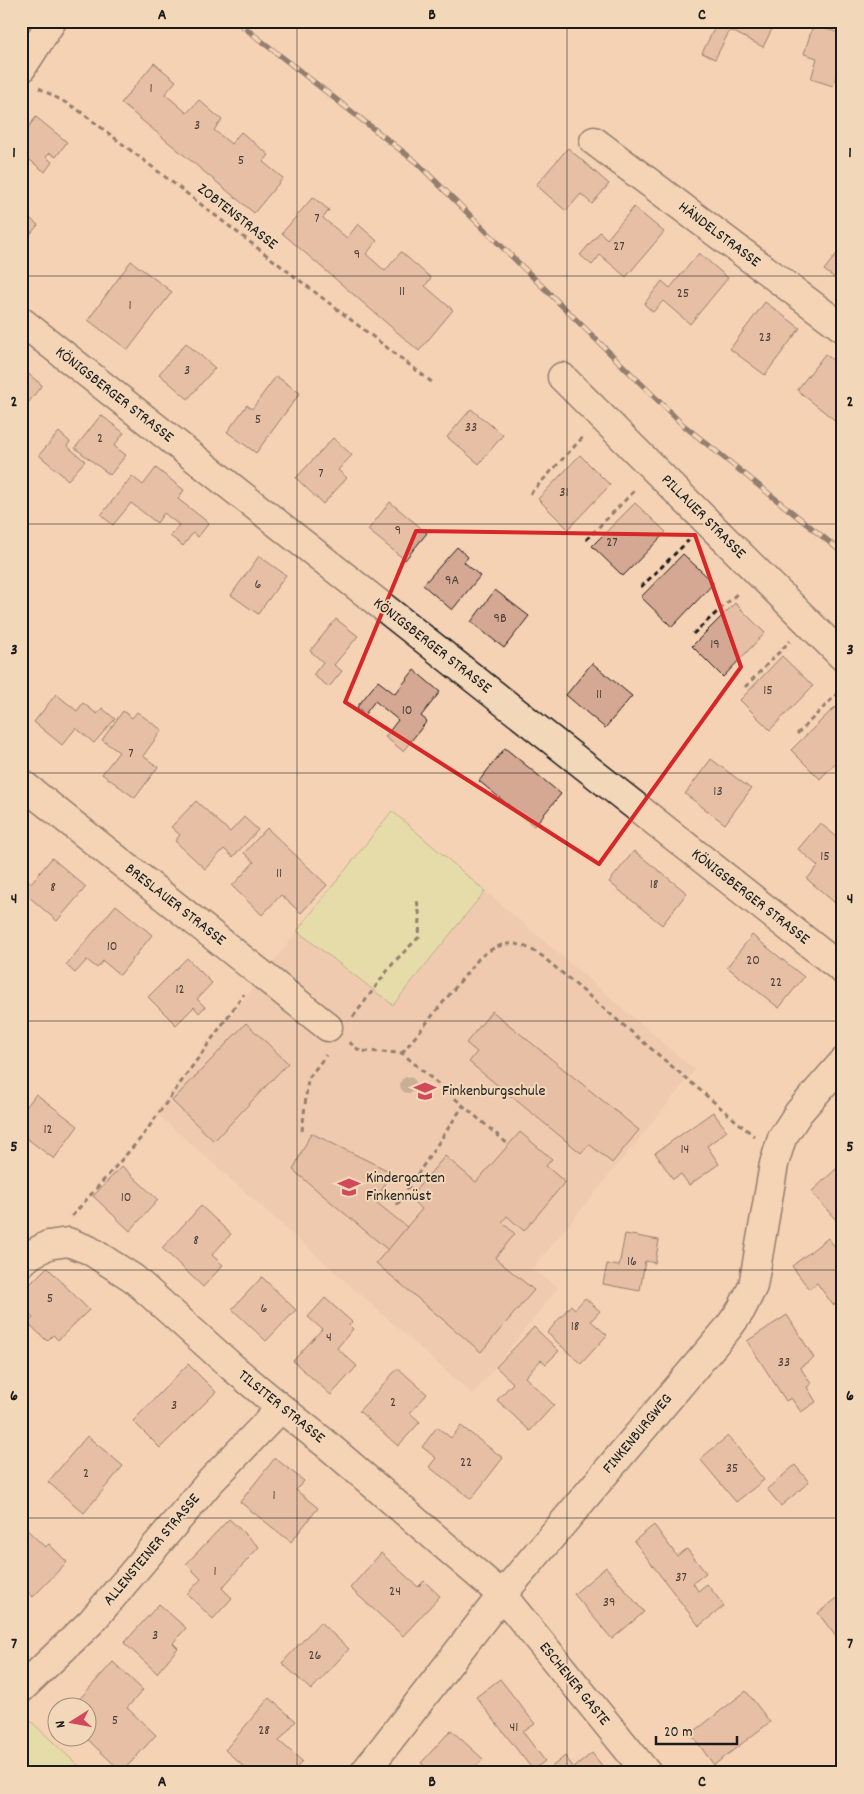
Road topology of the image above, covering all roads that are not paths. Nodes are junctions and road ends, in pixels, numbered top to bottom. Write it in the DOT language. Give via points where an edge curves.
graph roads {
  1 [pos="52,21"];
  2 [pos="29,78"];
  3 [pos="594,141"];
  4 [pos="21,322"];
  5 [pos="843,328"];
  6 [pos="562,377"];
  7 [pos="843,657"];
  8 [pos="21,783"];
  9 [pos="843,970"];
  10 [pos="334,1031"];
  11 [pos="843,1062"];
  12 [pos="21,1263"];
  13 [pos="281,1408"];
  14 [pos="502,1595"];
  15 [pos="21,1689"];
  16 [pos="364,1773"];
  17 [pos="647,1773"];
  1 -- 2 [label="street"];
  3 -- 5 [label="street, HÄNDELSTRASSE"];
  4 -- 9 [label="street, KÖNIGSBERGER STRASSE"];
  6 -- 7 [label="street, PILLAUER STRASSE"];
  8 -- 10 [label="street, BRESLAUER STRASSE"];
  11 -- 14 [label="street, FINKENBURGWEG" via="799,1112 782,1138 753,1286 741,1310"];
  12 -- 13 [label="street, TILSITER STRASSE" via="48,1245 68,1242 89,1250 133,1278"];
  13 -- 14 [label="street, TILSITER STRASSE"];
  13 -- 15 [label="street, ALLENSTEINER STRASSE" via="209,1483 91,1622"];
  14 -- 16 [label="street, FINKENBURGWEG"];
  14 -- 17 [label="street, ESCHENER GASTE"];
}
